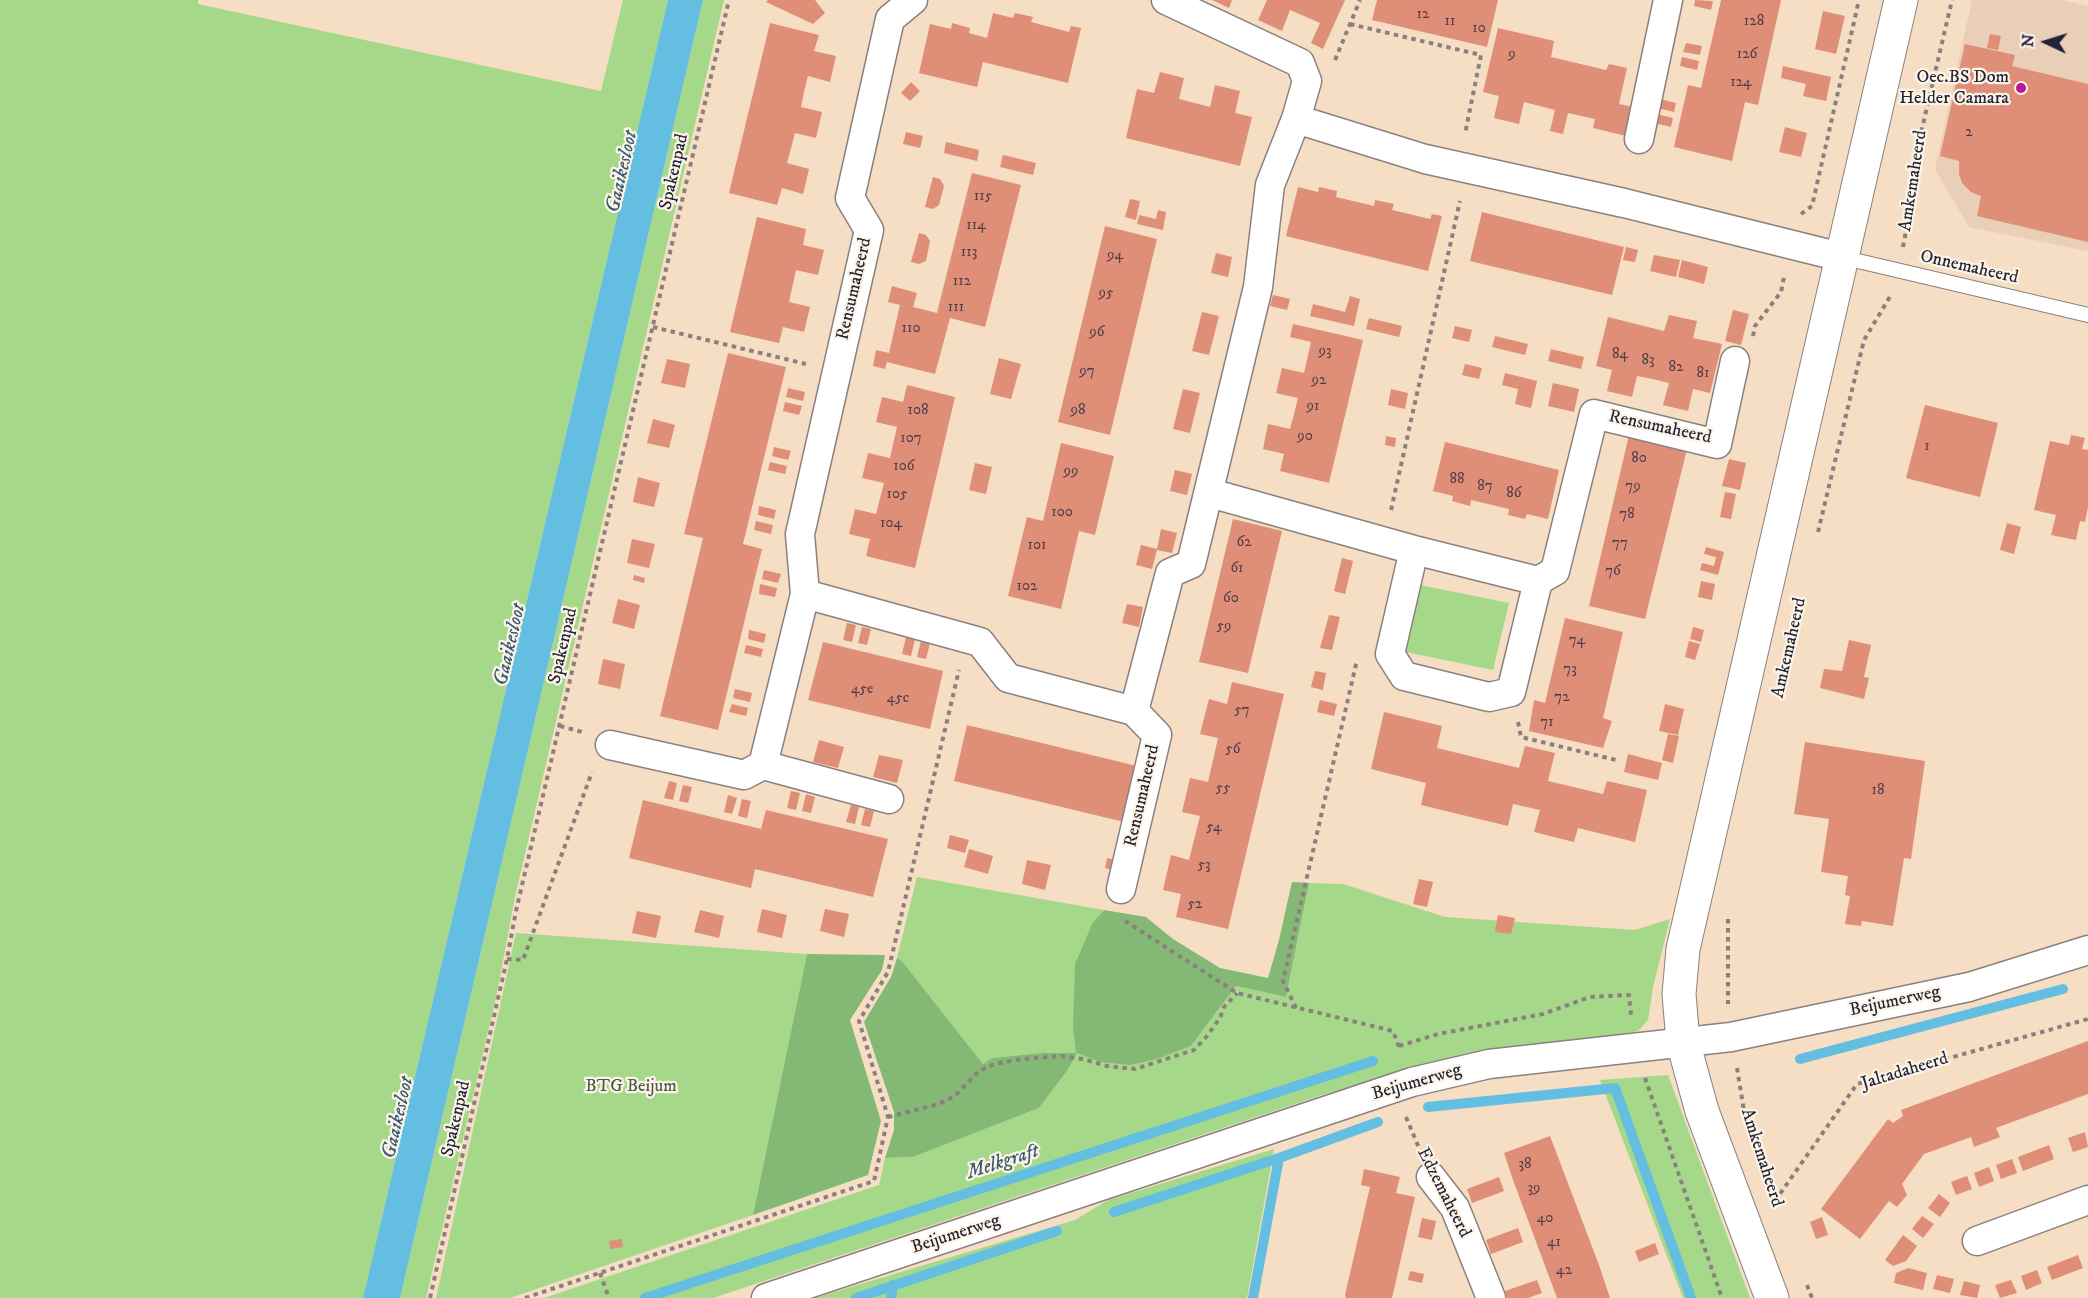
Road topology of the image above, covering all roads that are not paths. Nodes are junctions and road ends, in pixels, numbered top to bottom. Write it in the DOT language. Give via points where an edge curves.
graph roads {
  1 [pos="913,0"];
  2 [pos="1166,0"];
  3 [pos="1668,0"];
  4 [pos="1901,0"];
  5 [pos="1296,119"];
  6 [pos="1639,139"];
  7 [pos="1841,257"];
  8 [pos="2088,315"];
  9 [pos="1735,361"];
  10 [pos="1210,494"];
  11 [pos="1414,550"];
  12 [pos="1538,581"];
  13 [pos="805,594"];
  14 [pos="1134,711"];
  15 [pos="598,739"];
  16 [pos="763,765"];
  17 [pos="889,799"];
  18 [pos="1122,889"];
  19 [pos="2088,950"];
  20 [pos="1683,1042"];
  21 [pos="1431,1177"];
  22 [pos="2088,1200"];
  23 [pos="1977,1241"];
  24 [pos="766,1298"];
  25 [pos="1491,1298"];
  26 [pos="1772,1298"];
  1 -- 13 [label="street, Rensumaheerd" via="890,19 850,198 869,230 800,534"];
  2 -- 5 [label="street" via="1300,63 1307,81"];
  3 -- 6 [label="street"];
  4 -- 7 [label="street, Amkemaheerd"];
  5 -- 7 [label="street" via="1425,159"];
  5 -- 10 [label="street" via="1270,185 1258,287"];
  7 -- 8 [label="lane, Onnemaheerd"];
  7 -- 20 [label="street, Amkemaheerd" via="1683,949 1679,994"];
  9 -- 12 [label="street, Rensumaheerd" via="1717,444 1594,414 1555,571"];
  10 -- 11 [label="street"];
  10 -- 14 [label="street" via="1191,564 1170,573"];
  11 -- 12 [label="street"];
  11 -- 12 [label="street" via="1390,654 1404,675 1425,681 1489,697 1511,692"];
  13 -- 14 [label="street" via="966,637 980,642 1008,678"];
  13 -- 16 [label="street, Rensumaheerd"];
  14 -- 18 [label="street, Rensumaheerd" via="1157,735"];
  15 -- 16 [label="street" via="744,775"];
  16 -- 17 [label="street"];
  19 -- 20 [label="street, Beijumerweg" via="1969,987 1731,1037"];
  20 -- 24 [label="street, Beijumerweg" via="1489,1064 1403,1085"];
  20 -- 26 [label="street, Amkemaheerd" via="1702,1111"];
  21 -- 25 [label="street, Edzemaheerd" via="1455,1208"];
  22 -- 23 [label="street"];
}
